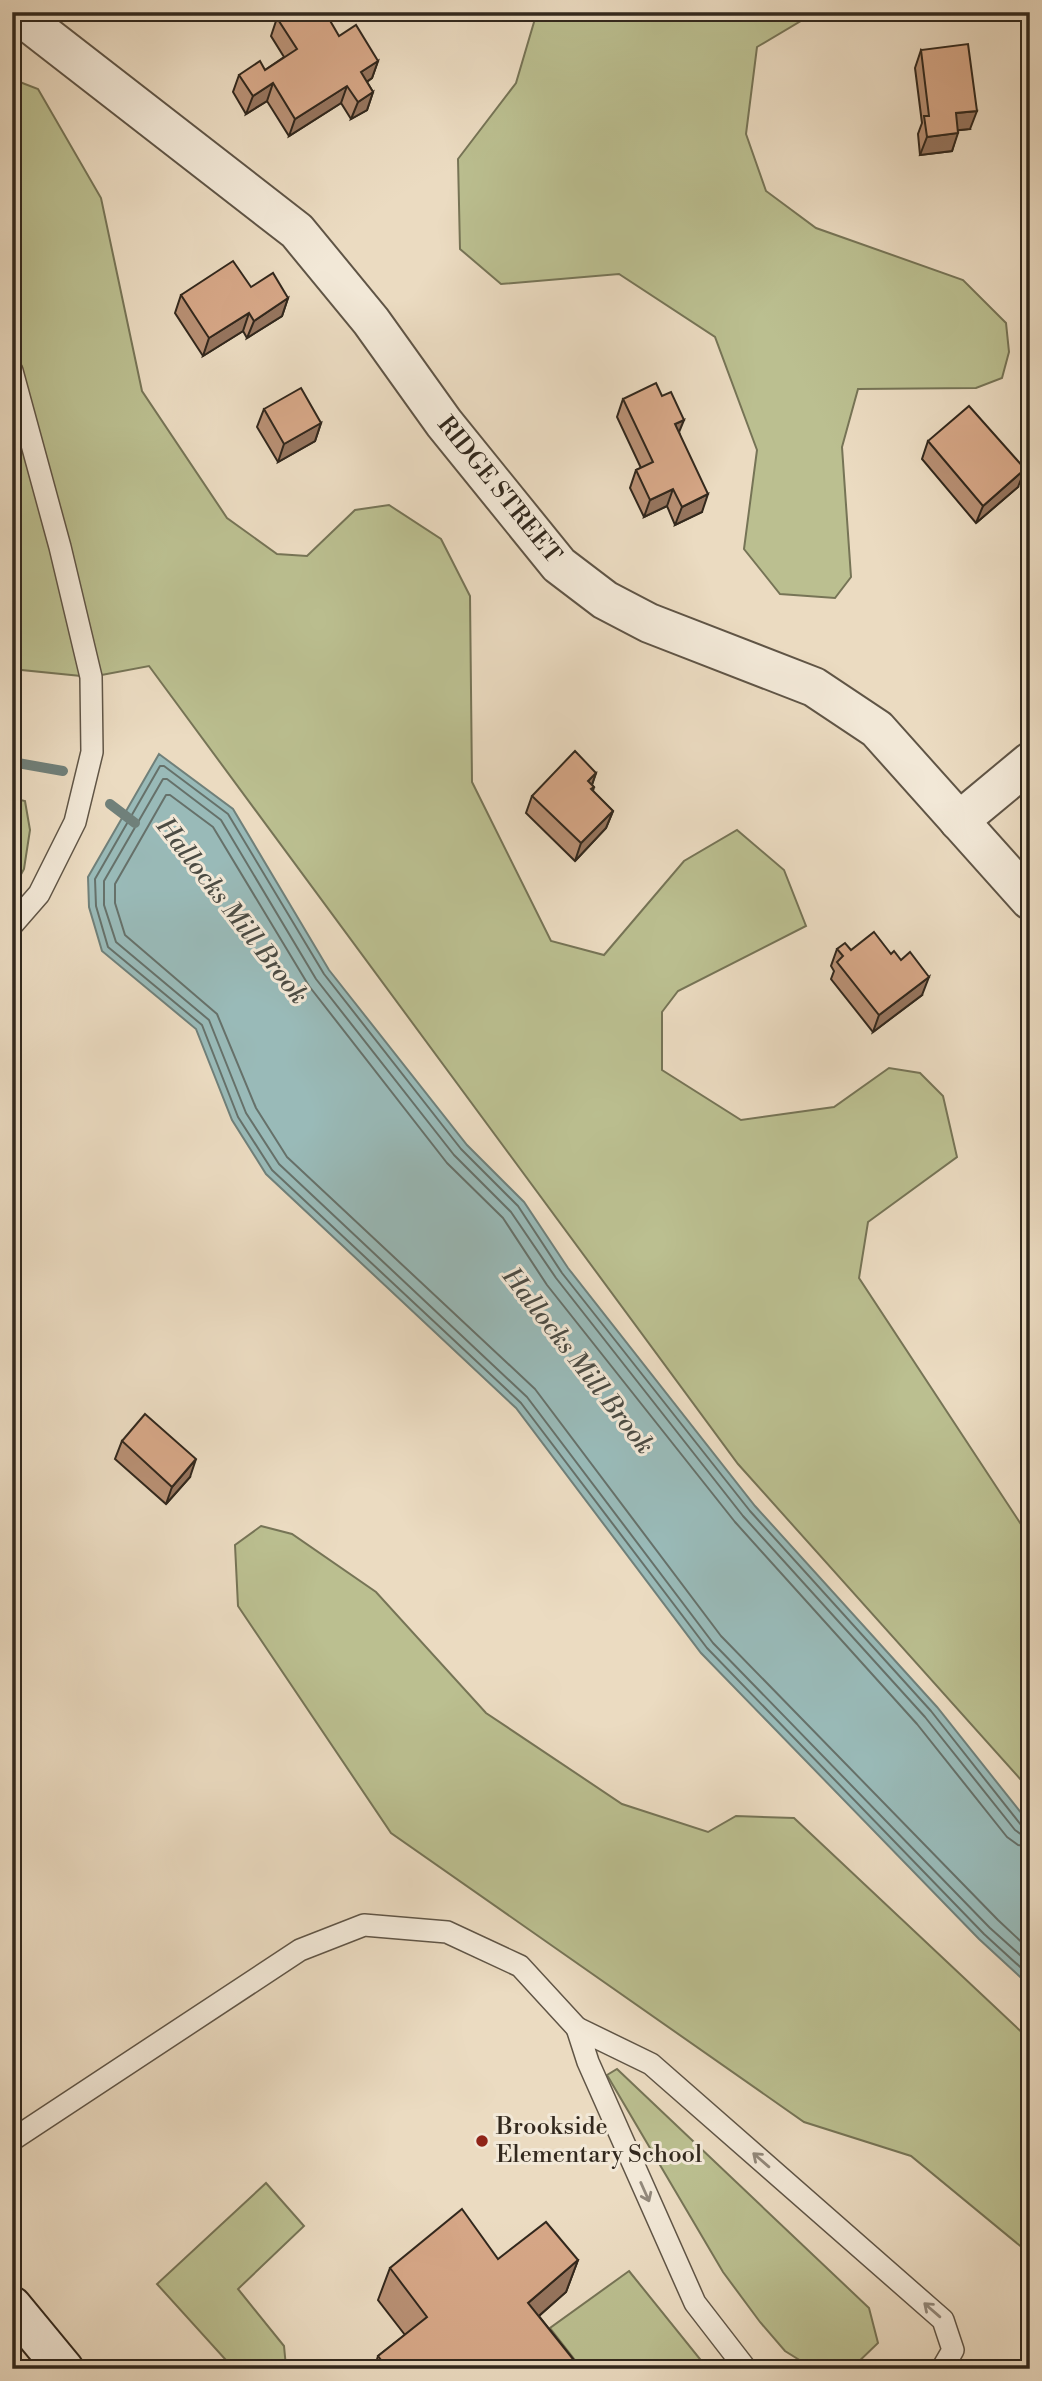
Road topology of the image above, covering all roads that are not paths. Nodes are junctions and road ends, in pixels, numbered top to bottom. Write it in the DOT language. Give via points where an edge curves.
graph roads {
  1 [pos="15,12"];
  2 [pos="12,371"];
  3 [pos="1030,762"];
  4 [pos="959,821"];
  5 [pos="1030,900"];
  6 [pos="12,925"];
  7 [pos="577,2028"];
  8 [pos="12,2140"];
  9 [pos="12,2306"];
  10 [pos="64,2369"];
  11 [pos="746,2369"];
  12 [pos="942,2369"];
  1 -- 4 [label="street, RIDGE STREET" via="297,231 559,565 605,600 649,623 814,687 877,729"];
  2 -- 6 [label="lane" via="91,677 92,752 75,822 39,894"];
  3 -- 4 [label="street"];
  4 -- 5 [label="street, RIDGE STREET"];
  7 -- 8 [label="lane" via="520,1966 447,1932 364,1925 300,1950"];
  7 -- 11 [label="lane, one-way" via="695,2303"];
  12 -- 7 [label="lane, one-way" via="953,2350 943,2320 651,2064"];
  9 -- 10 [label="street"];
}
